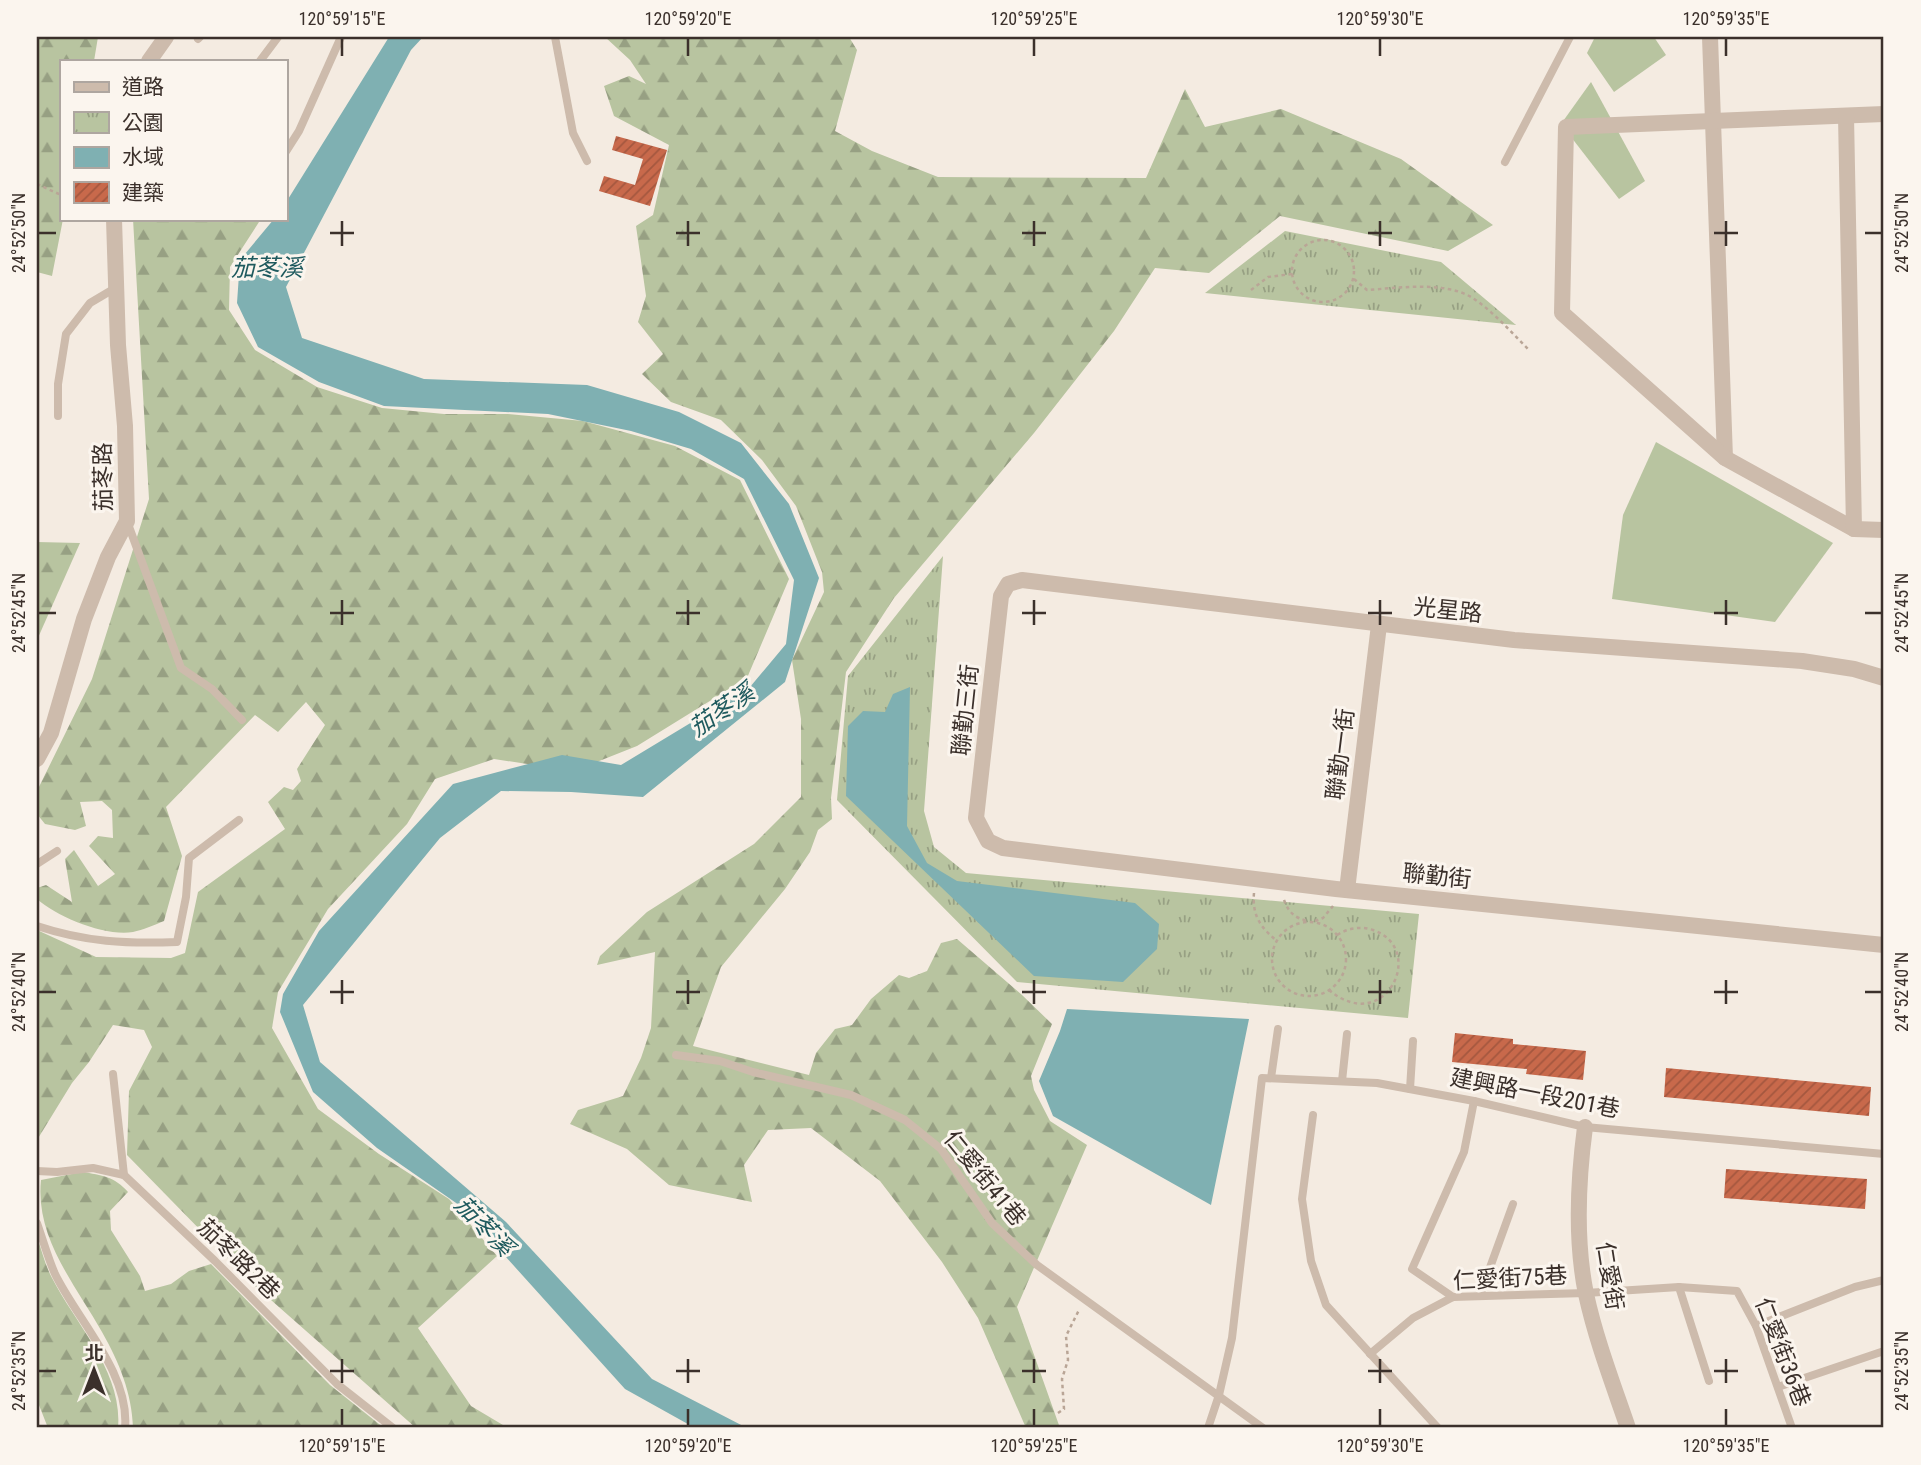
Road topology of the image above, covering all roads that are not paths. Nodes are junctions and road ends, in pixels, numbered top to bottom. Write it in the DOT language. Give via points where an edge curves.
graph roads {
  1 [pos="166,37"];
  2 [pos="278,37"];
  3 [pos="341,37"];
  4 [pos="1570,37"];
  5 [pos="1710,37"];
  6 [pos="555,40"];
  7 [pos="150,60"];
  8 [pos="261,60"];
  9 [pos="1884,114"];
  10 [pos="1846,116"];
  11 [pos="1713,121"];
  12 [pos="287,150"];
  13 [pos="587,161"];
  14 [pos="1505,162"];
  15 [pos="114,220"];
  16 [pos="117,287"];
  17 [pos="58,416"];
  18 [pos="1725,458"];
  19 [pos="127,521"];
  20 [pos="1854,529"];
  21 [pos="1884,530"];
  22 [pos="1008,584"];
  23 [pos="1379,625"];
  24 [pos="1884,678"];
  25 [pos="242,720"];
  26 [pos="37,759"];
  27 [pos="239,820"];
  28 [pos="988,841"];
  29 [pos="58,851"];
  30 [pos="37,864"];
  31 [pos="1341,889"];
  32 [pos="37,926"];
  33 [pos="1884,945"];
  34 [pos="1278,1028"];
  35 [pos="1347,1034"];
  36 [pos="1413,1041"];
  37 [pos="676,1055"];
  38 [pos="113,1074"];
  39 [pos="1267,1078"];
  40 [pos="1342,1081"];
  41 [pos="1410,1089"];
  42 [pos="1474,1101"];
  43 [pos="1313,1115"];
  44 [pos="1585,1126"];
  45 [pos="1884,1154"];
  46 [pos="37,1173"];
  47 [pos="124,1175"];
  48 [pos="1513,1204"];
  49 [pos="37,1223"];
  50 [pos="1884,1280"];
  51 [pos="1679,1287"];
  52 [pos="1737,1291"];
  53 [pos="1586,1293"];
  54 [pos="1480,1295"];
  55 [pos="1453,1297"];
  56 [pos="1756,1326"];
  57 [pos="1884,1351"];
  58 [pos="1370,1354"];
  59 [pos="1709,1381"];
  60 [pos="1778,1387"];
  61 [pos="1219,1395"];
  62 [pos="125,1428"];
  63 [pos="393,1428"];
  64 [pos="1208,1428"];
  65 [pos="1263,1428"];
  66 [pos="1438,1428"];
  67 [pos="1628,1428"];
  68 [pos="1792,1428"];
  1 -- 7 [label="street"];
  2 -- 8 [label="lane"];
  3 -- 12 [label="lane"];
  4 -- 14 [label="lane"];
  5 -- 11 [label="street"];
  6 -- 13 [label="lane" via="573,133"];
  9 -- 10 [label="street"];
  10 -- 11 [label="street"];
  10 -- 20 [label="street"];
  11 -- 18 [label="street"];
  11 -- 18 [label="street" via="1566,127 1562,313"];
  15 -- 16 [label="street, 茄苳路"];
  16 -- 17 [label="lane" via="90,303 66,334"];
  16 -- 19 [label="street, 茄苳路"];
  18 -- 20 [label="street"];
  19 -- 25 [label="lane" via="181,667 212,689"];
  19 -- 26 [label="street, 茄苳路" via="89,607 51,733"];
  20 -- 21 [label="street"];
  22 -- 23 [label="street, 光星路" via="1022,580"];
  22 -- 28 [label="street, 聯勤三街" via="1001,596 976,818"];
  23 -- 24 [label="street, 光星路" via="1802,661"];
  23 -- 31 [label="street, 聯勤一街"];
  27 -- 32 [label="lane" via="188,858 177,943 69,937"];
  28 -- 31 [label="street, 聯勤街" via="1003,848"];
  29 -- 30 [label="lane"];
  31 -- 33 [label="street, 聯勤街"];
  34 -- 39 [label="lane"];
  35 -- 40 [label="lane"];
  36 -- 41 [label="lane"];
  37 -- 61 [label="lane, 仁愛街41巷" via="720,1061 851,1095 905,1120 941,1149 992,1223 1037,1265"];
  38 -- 47 [label="lane"];
  39 -- 40 [label="lane, 建興路一段201巷"];
  39 -- 61 [label="lane" via="1232,1338"];
  40 -- 41 [label="lane, 建興路一段201巷"];
  41 -- 42 [label="lane, 建興路一段201巷"];
  42 -- 44 [label="lane, 建興路一段201巷"];
  42 -- 55 [label="lane" via="1464,1153 1412,1269"];
  43 -- 58 [label="lane" via="1302,1199 1311,1261 1326,1305"];
  44 -- 45 [label="lane, 建興路一段201巷"];
  44 -- 53 [label="street, 仁愛街" via="1580,1249"];
  46 -- 47 [label="lane" via="93,1168"];
  47 -- 63 [label="lane, 茄苳路2巷" via="338,1384"];
  48 -- 54 [label="lane"];
  49 -- 62 [label="lane" via="55,1273 114,1371 126,1412"];
  50 -- 56 [label="lane"];
  51 -- 52 [label="lane, 仁愛街75巷"];
  51 -- 53 [label="lane, 仁愛街75巷"];
  51 -- 59 [label="lane"];
  52 -- 56 [label="lane, 仁愛街36巷"];
  53 -- 54 [label="lane, 仁愛街75巷"];
  53 -- 67 [label="street, 仁愛街"];
  54 -- 55 [label="lane, 仁愛街75巷"];
  55 -- 58 [label="lane, 仁愛街75巷" via="1413,1318"];
  56 -- 60 [label="lane, 仁愛街36巷"];
  57 -- 60 [label="lane"];
  58 -- 66 [label="lane"];
  60 -- 68 [label="lane, 仁愛街36巷"];
  61 -- 64 [label="lane"];
  61 -- 65 [label="lane, 仁愛街41巷"];
}
